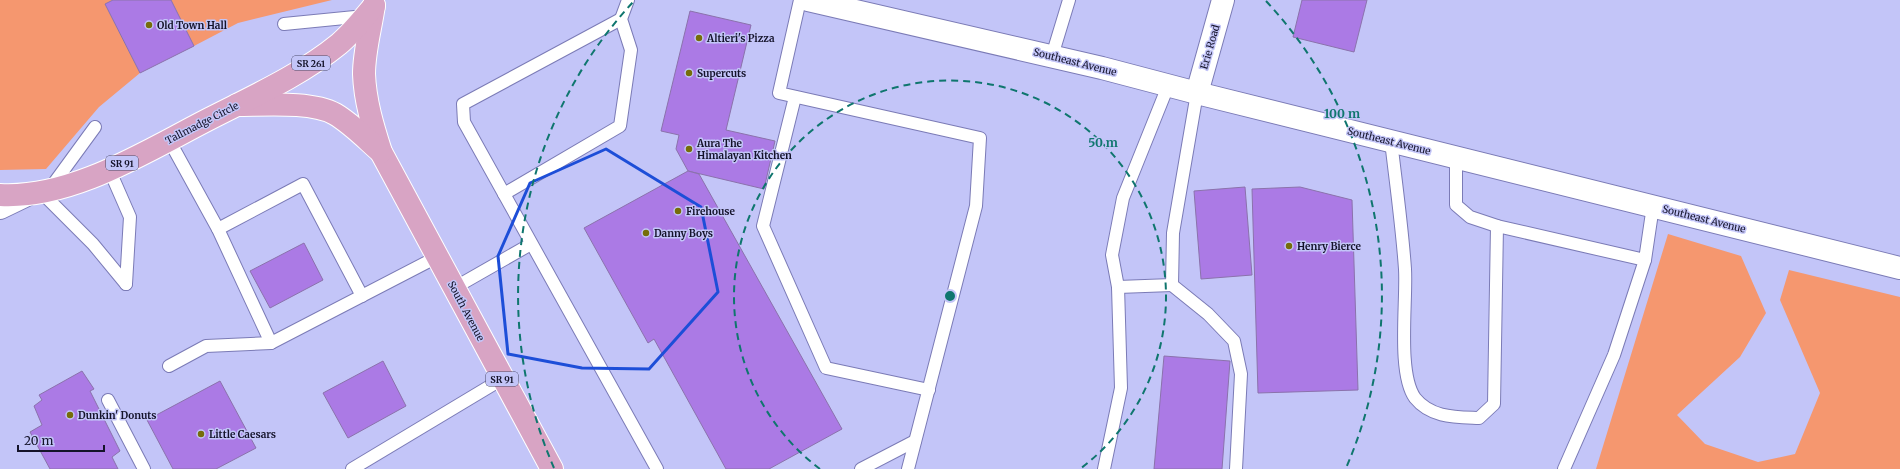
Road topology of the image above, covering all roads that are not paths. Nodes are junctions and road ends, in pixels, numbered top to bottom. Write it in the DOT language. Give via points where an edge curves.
graph roads {
  1 [pos="628,0"];
  2 [pos="800,0"];
  3 [pos="808,0"];
  4 [pos="1069,0"];
  5 [pos="1223,0"];
  6 [pos="849,5"];
  7 [pos="372,7"];
  8 [pos="621,19"];
  9 [pos="284,24"];
  10 [pos="1052,56"];
  11 [pos="1168,86"];
  12 [pos="1197,93"];
  13 [pos="795,97"];
  14 [pos="236,105"];
  15 [pos="96,127"];
  16 [pos="169,140"];
  17 [pos="1391,141"];
  18 [pos="380,152"];
  19 [pos="1456,158"];
  20 [pos="109,169"];
  21 [pos="39,192"];
  22 [pos="504,194"];
  23 [pos="0,195"];
  24 [pos="1653,206"];
  25 [pos="0,208"];
  26 [pos="1497,226"];
  27 [pos="218,229"];
  28 [pos="532,244"];
  29 [pos="437,257"];
  30 [pos="1645,260"];
  31 [pos="1900,268"];
  32 [pos="1172,285"];
  33 [pos="1118,287"];
  34 [pos="454,288"];
  35 [pos="362,296"];
  36 [pos="272,343"];
  37 [pos="169,366"];
  38 [pos="502,379"];
  39 [pos="929,390"];
  40 [pos="108,400"];
  41 [pos="915,441"];
  42 [pos="144,469"];
  43 [pos="352,469"];
  44 [pos="552,469"];
  45 [pos="657,469"];
  46 [pos="861,469"];
  47 [pos="908,469"];
  48 [pos="1104,469"];
  49 [pos="1236,469"];
  50 [pos="1564,469"];
  1 -- 8 [label="lane"];
  2 -- 13 [label="lane" via="779,93"];
  3 -- 6 [label="street, Southeast Avenue"];
  4 -- 10 [label="lane"];
  5 -- 12 [label="street, Erie Road"];
  6 -- 10 [label="street, Southeast Avenue"];
  7 -- 9 [label="lane"];
  7 -- 14 [label="main road, Tallmadge Circle / SR 261" via="352,32 323,56"];
  7 -- 18 [label="main road, South Avenue / SR 91" via="364,73 370,114"];
  8 -- 22 [label="lane" via="631,50 620,126"];
  8 -- 22 [label="lane" via="463,104 464,122"];
  10 -- 11 [label="street, Southeast Avenue"];
  11 -- 12 [label="street, Southeast Avenue"];
  11 -- 33 [label="lane" via="1123,198 1112,255"];
  12 -- 17 [label="street, Southeast Avenue"];
  12 -- 32 [label="lane" via="1173,233"];
  13 -- 39 [label="lane" via="763,226 826,368"];
  13 -- 39 [label="lane" via="980,138 976,206"];
  14 -- 16 [label="main road, Tallmadge Circle / SR 91"];
  14 -- 18 [label="main road, South Avenue / SR 91" via="306,106 328,110 345,120"];
  15 -- 21 [label="lane"];
  16 -- 20 [label="main road, Tallmadge Circle / SR 91"];
  16 -- 27 [label="lane"];
  17 -- 19 [label="street, Southeast Avenue"];
  17 -- 26 [label="lane" via="1405,270 1405,370 1415,397 1432,413 1479,418 1494,404"];
  18 -- 29 [label="main road, South Avenue / SR 91"];
  19 -- 24 [label="street, Southeast Avenue"];
  19 -- 26 [label="lane" via="1456,205 1470,218"];
  20 -- 21 [label="main road, Tallmadge Circle / SR 91" via="80,182"];
  20 -- 21 [label="lane" via="130,217 126,284 93,244"];
  21 -- 23 [label="main road, Tallmadge Circle / SR 91"];
  21 -- 25 [label="street"];
  22 -- 28 [label="lane"];
  24 -- 30 [label="lane"];
  24 -- 31 [label="street, Southeast Avenue"];
  26 -- 30 [label="lane"];
  27 -- 35 [label="lane" via="303,184"];
  27 -- 36 [label="lane"];
  28 -- 34 [label="lane"];
  28 -- 45 [label="lane"];
  29 -- 34 [label="main road, South Avenue / SR 91"];
  29 -- 35 [label="lane"];
  30 -- 50 [label="lane" via="1614,355"];
  32 -- 33 [label="lane"];
  32 -- 49 [label="lane" via="1208,314 1234,341 1241,374"];
  33 -- 48 [label="lane" via="1121,388"];
  34 -- 38 [label="main road, South Avenue / SR 91"];
  35 -- 36 [label="lane"];
  36 -- 37 [label="lane" via="206,346"];
  38 -- 43 [label="lane"];
  38 -- 44 [label="main road, South Avenue / SR 91"];
  39 -- 41 [label="lane"];
  40 -- 42 [label="lane"];
  41 -- 46 [label="lane"];
  41 -- 47 [label="lane"];
}
